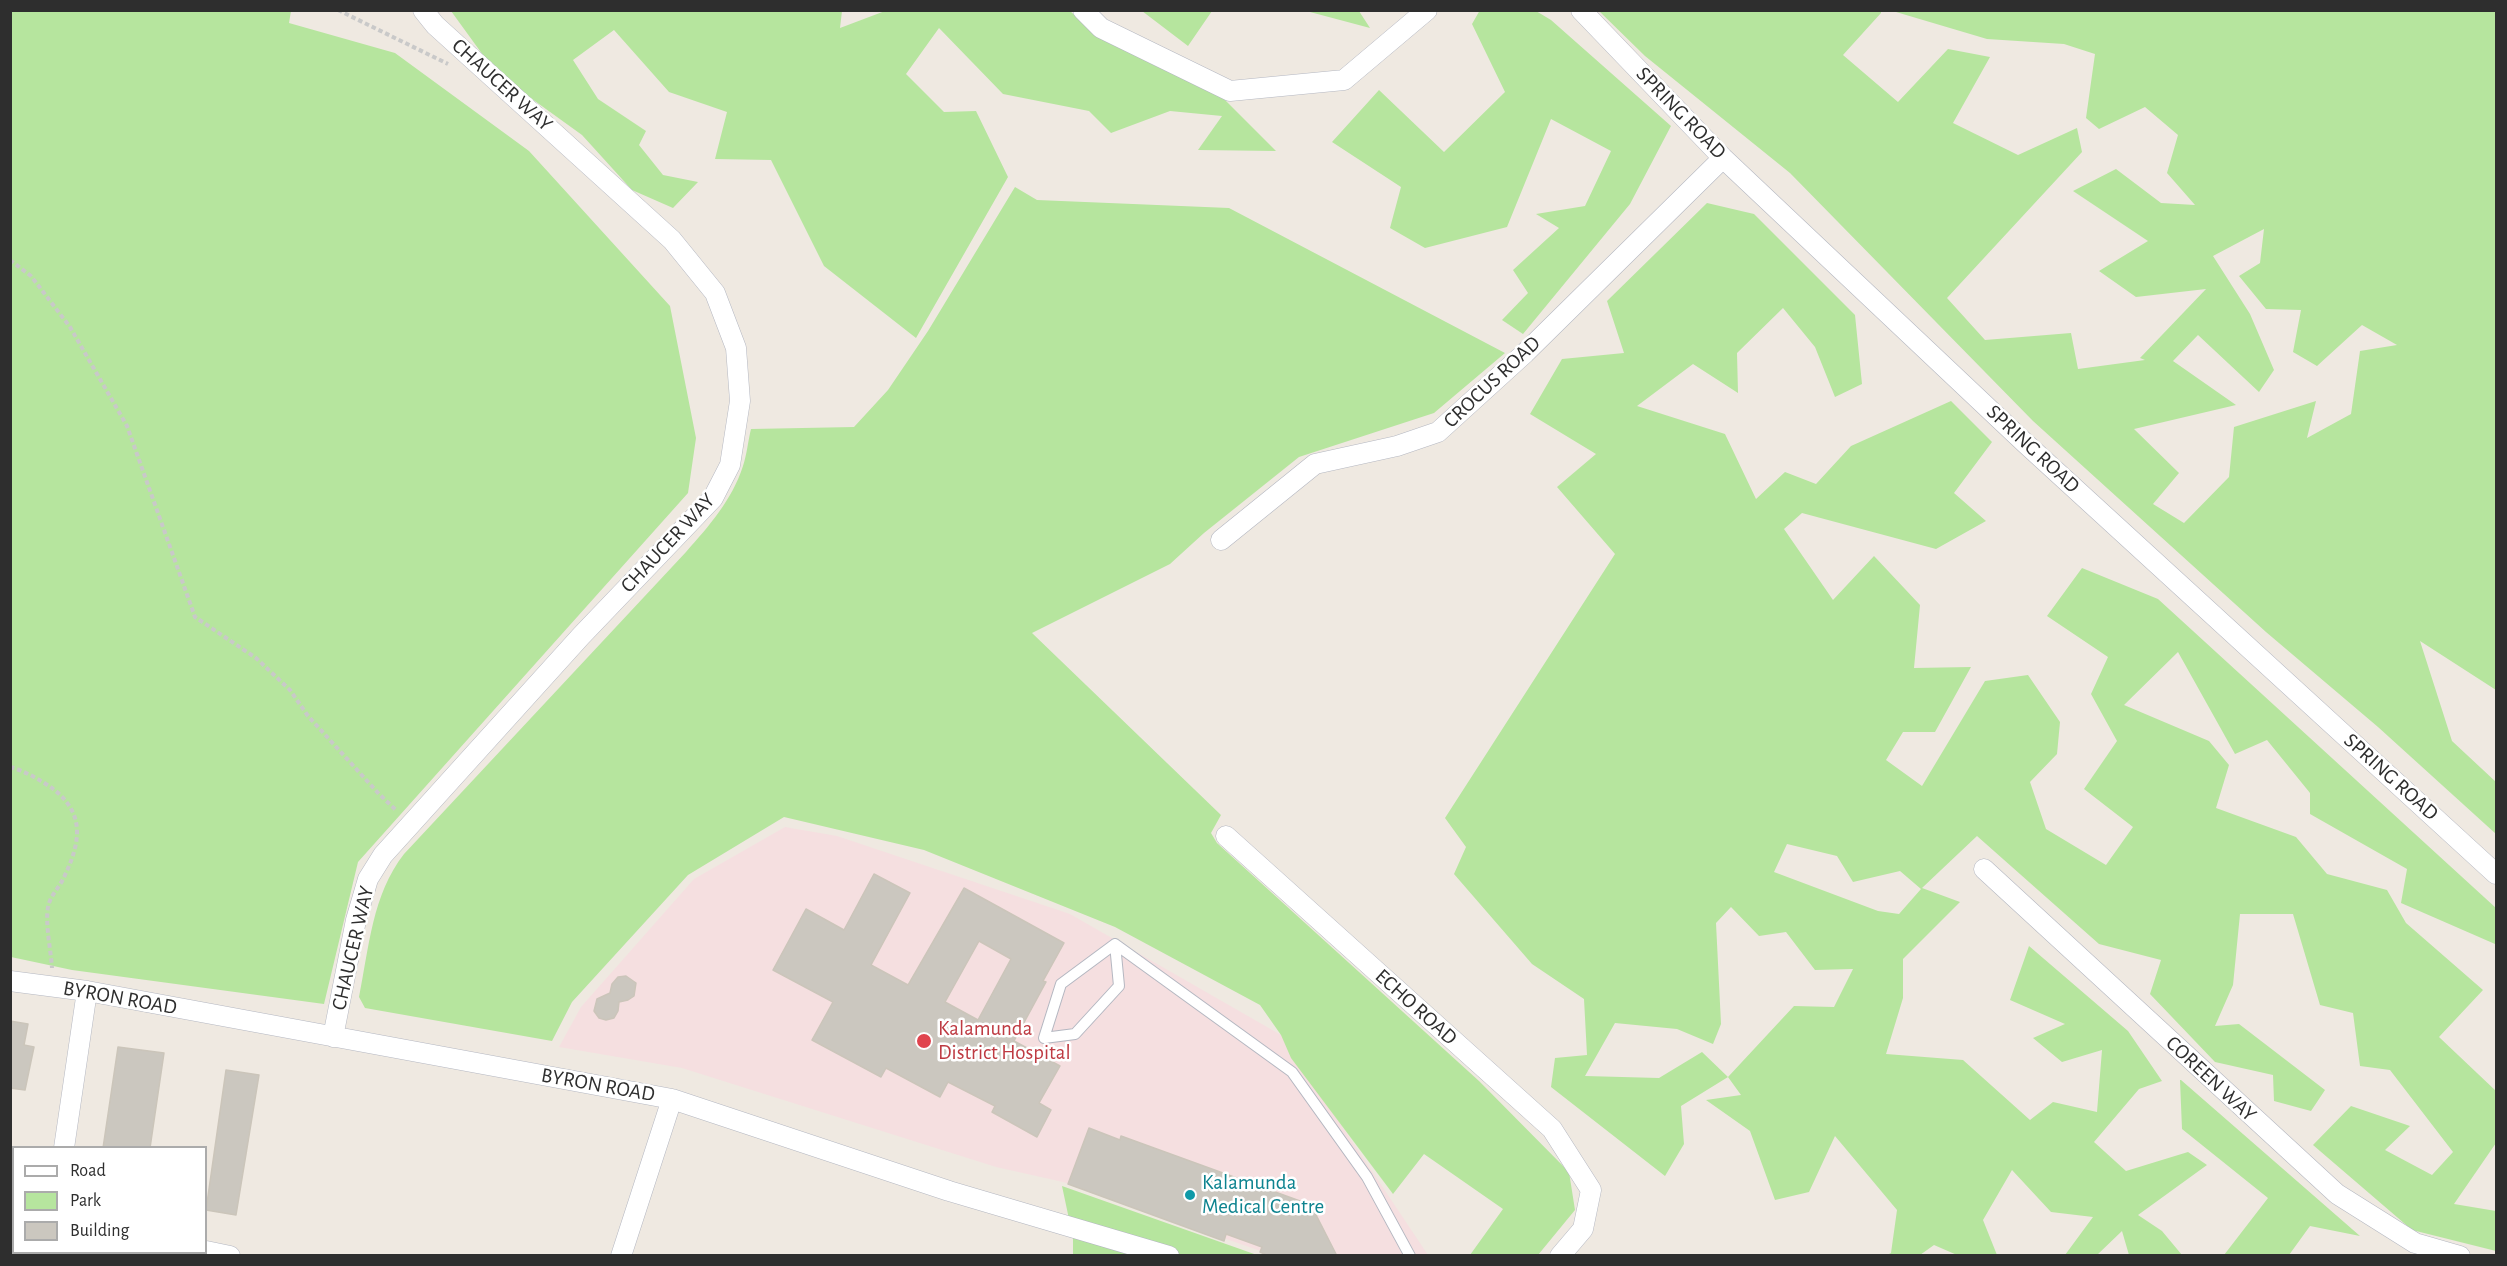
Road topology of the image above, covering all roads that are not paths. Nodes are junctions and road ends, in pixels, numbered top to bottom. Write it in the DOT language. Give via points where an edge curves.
graph roads {
  1 [pos="423,10"];
  2 [pos="1083,10"];
  3 [pos="1427,10"];
  4 [pos="1581,10"];
  5 [pos="1723,158"];
  6 [pos="1221,540"];
  7 [pos="1226,836"];
  8 [pos="1984,869"];
  9 [pos="2496,874"];
  10 [pos="1115,944"];
  11 [pos="10,981"];
  12 [pos="87,991"];
  13 [pos="333,1037"];
  14 [pos="672,1099"];
  15 [pos="64,1146"];
  16 [pos="207,1251"];
  17 [pos="230,1256"];
  18 [pos="621,1256"];
  19 [pos="1169,1256"];
  20 [pos="1410,1256"];
  21 [pos="1560,1256"];
  22 [pos="2460,1256"];
  1 -- 13 [label="street, CHAUCER WAY" via="672,240 715,293 736,348 740,401 730,465 713,498 581,636 383,855 368,879 356,920"];
  2 -- 3 [label="street" via="1101,28 1230,91 1344,80"];
  4 -- 5 [label="street, SPRING ROAD"];
  5 -- 6 [label="street, CROCUS ROAD" via="1525,353 1438,432 1397,446 1315,464"];
  5 -- 9 [label="street, SPRING ROAD" via="2025,442"];
  7 -- 21 [label="street, ECHO ROAD" via="1551,1129 1591,1190 1583,1229"];
  8 -- 22 [label="street, COREEN WAY" via="2337,1194 2415,1243"];
  10 -- 10 [label="lane" via="1061,984 1044,1038 1075,1034 1119,986"];
  10 -- 20 [label="lane" via="1292,1072 1367,1177"];
  11 -- 12 [label="street, BYRON ROAD"];
  12 -- 13 [label="street, BYRON ROAD"];
  12 -- 15 [label="street"];
  13 -- 14 [label="street, BYRON ROAD"];
  14 -- 18 [label="street"];
  14 -- 19 [label="street, BYRON ROAD" via="949,1191"];
  16 -- 17 [label="street"];
}
